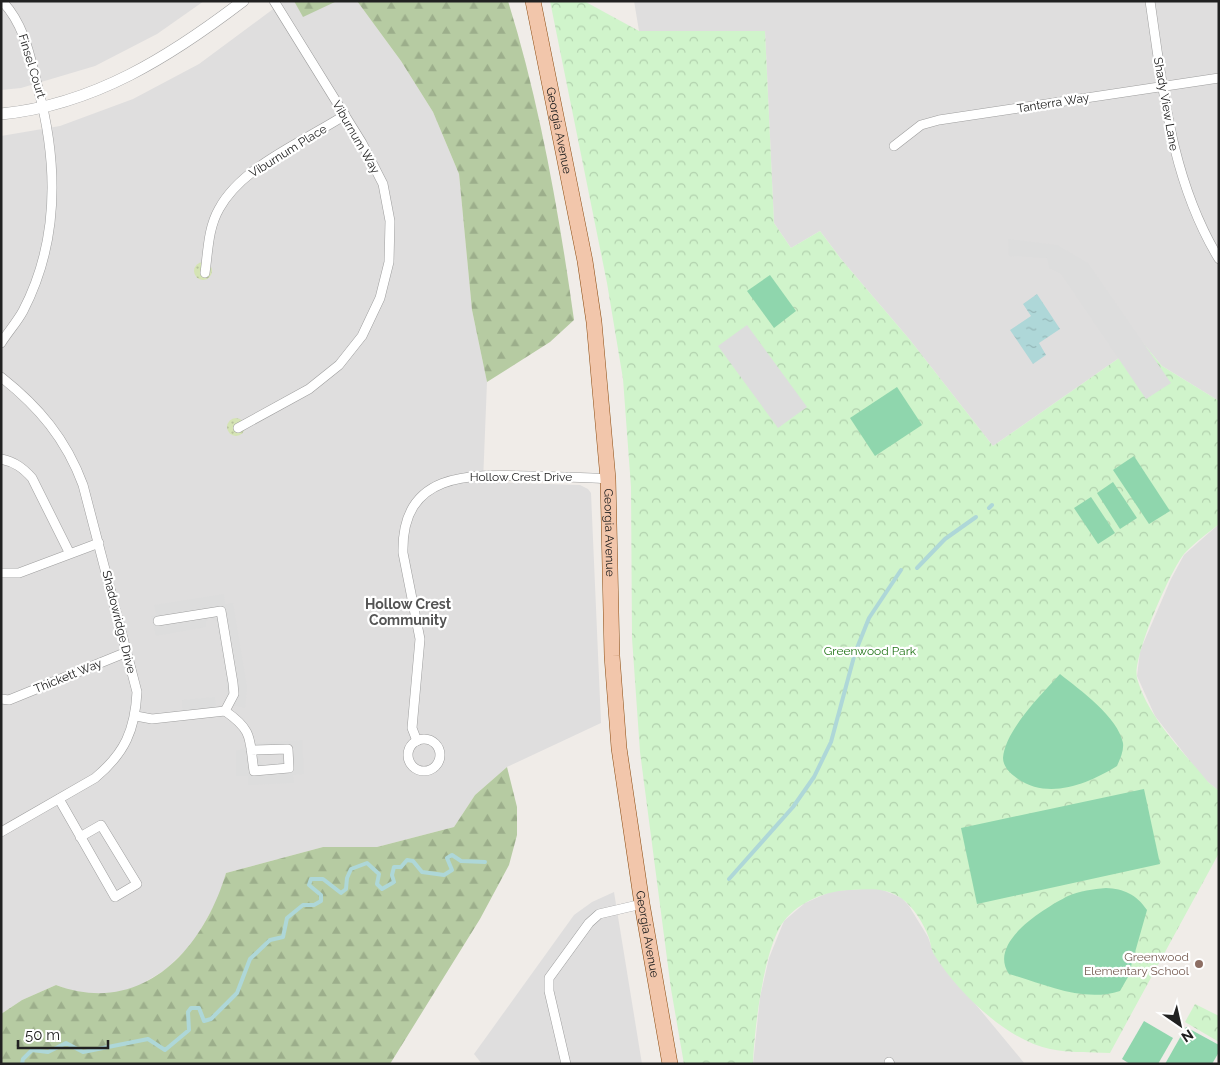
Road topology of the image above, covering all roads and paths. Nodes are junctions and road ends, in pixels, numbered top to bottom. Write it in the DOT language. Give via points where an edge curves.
graph roads {
  1 [pos="2,1"];
  2 [pos="243,1"];
  3 [pos="274,1"];
  4 [pos="533,1"];
  5 [pos="1150,1"];
  6 [pos="1219,78"];
  7 [pos="1162,86"];
  8 [pos="44,107"];
  9 [pos="1,114"];
  10 [pos="345,116"];
  11 [pos="894,146"];
  12 [pos="1219,259"];
  13 [pos="205,273"];
  14 [pos="1,343"];
  15 [pos="1,377"];
  16 [pos="238,428"];
  17 [pos="1,459"];
  18 [pos="608,479"];
  19 [pos="98,543"];
  20 [pos="69,552"];
  21 [pos="1,574"];
  22 [pos="158,621"];
  23 [pos="127,652"];
  24 [pos="5,699"];
  25 [pos="225,711"];
  26 [pos="136,716"];
  27 [pos="418,741"];
  28 [pos="251,750"];
  29 [pos="59,799"];
  30 [pos="1,832"];
  31 [pos="80,837"];
  32 [pos="642,904"];
  33 [pos="566,1064"];
  34 [pos="670,1064"];
  1 -- 8 [label="street, Finsel Court" via="22,31"];
  2 -- 8 [label="street" via="181,48 137,73"];
  3 -- 10 [label="street, Viburnum Way"];
  4 -- 18 [label="main road, Georgia Avenue" via="590,291"];
  5 -- 7 [label="street, Shady View Lane"];
  6 -- 7 [label="street, Tanterra Way"];
  7 -- 11 [label="street, Tanterra Way" via="939,120 921,125"];
  7 -- 12 [label="street, Shady View Lane" via="1168,130 1182,178"];
  8 -- 9 [label="street"];
  8 -- 14 [label="street, Finsel Court" via="53,169 53,211 36,280 22,312"];
  10 -- 13 [label="street, Viburnum Place" via="255,170 235,188 219,209 210,230"];
  10 -- 16 [label="street, Viburnum Way" via="382,184 390,221 390,262 380,298 362,336 339,366 309,389"];
  15 -- 19 [label="street, Shadowridge Drive" via="30,400 74,461"];
  17 -- 20 [label="street" via="11,461 32,478"];
  18 -- 27 [label="street, Hollow Crest Drive" via="464,477 436,486 416,502 404,527 403,540 420,639 412,728"];
  18 -- 32 [label="main road, Georgia Avenue" via="612,656 617,722"];
  19 -- 20 [label="street"];
  19 -- 23 [label="street, Shadowridge Drive"];
  20 -- 21 [label="street" via="19,573"];
  22 -- 25 [label="street" via="221,611 234,684 234,694"];
  23 -- 24 [label="street, Thickett Way"];
  23 -- 26 [label="street, Shadowridge Drive" via="137,692"];
  25 -- 26 [label="street" via="152,719"];
  25 -- 28 [label="street" via="243,724 249,733"];
  26 -- 29 [label="street, Shadowridge Drive" via="131,732 108,768"];
  28 -- 28 [label="street" via="288,749 289,768 254,771"];
  29 -- 30 [label="street, Shadowridge Drive"];
  29 -- 31 [label="street"];
  31 -- 31 [label="street" via="115,896 137,884 101,825"];
  32 -- 33 [label="street" via="599,914 549,978 549,992"];
  32 -- 34 [label="main road, Georgia Avenue"];
}
